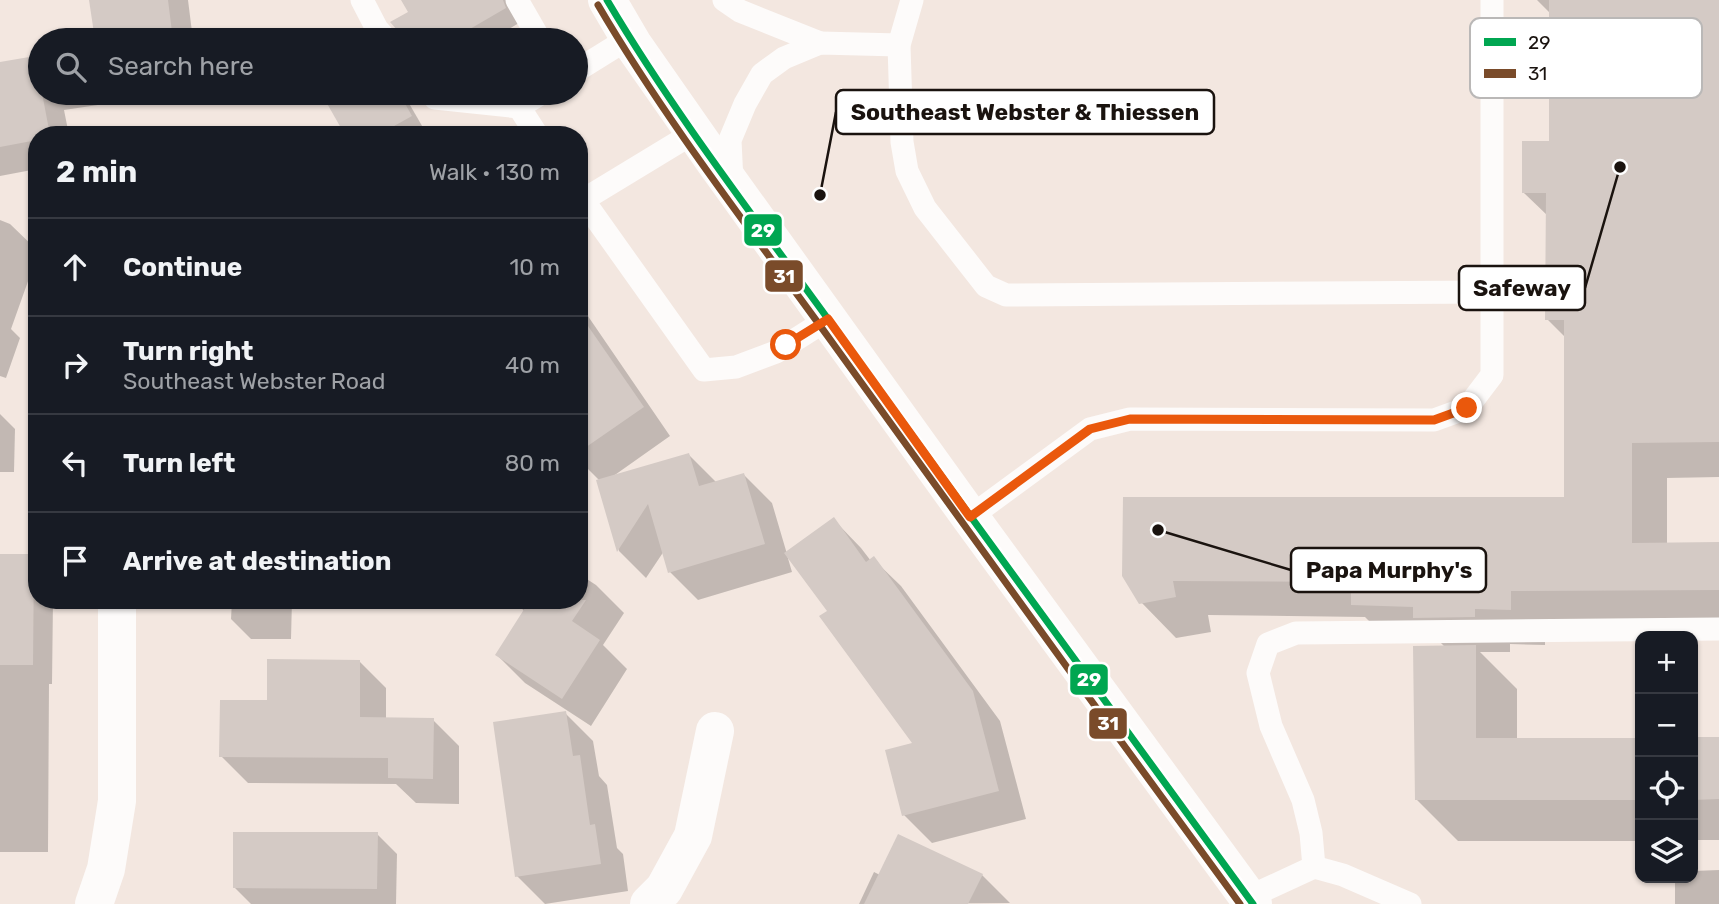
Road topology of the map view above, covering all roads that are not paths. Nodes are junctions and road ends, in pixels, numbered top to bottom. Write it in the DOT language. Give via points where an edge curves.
graph roads {
  1 [pos="362,0"];
  2 [pos="517,0"];
  3 [pos="607,0"];
  4 [pos="724,0"];
  5 [pos="912,0"];
  6 [pos="1492,0"];
  7 [pos="1492,18"];
  8 [pos="376,28"];
  9 [pos="533,28"];
  10 [pos="629,38"];
  11 [pos="820,43"];
  12 [pos="899,45"];
  13 [pos="588,64"];
  14 [pos="1492,98"];
  15 [pos="500,105"];
  16 [pos="522,105"];
  17 [pos="519,107"];
  18 [pos="531,126"];
  19 [pos="695,132"];
  20 [pos="732,186"];
  21 [pos="588,194"];
  22 [pos="588,208"];
  23 [pos="1493,292"];
  24 [pos="828,319"];
  25 [pos="970,517"];
  26 [pos="117,609"];
  27 [pos="1719,629"];
  28 [pos="715,731"];
  29 [pos="1314,867"];
  30 [pos="1251,900"];
  31 [pos="94,904"];
  32 [pos="649,904"];
  33 [pos="1410,904"];
  1 -- 8 [label="lane"];
  2 -- 9 [label="lane"];
  3 -- 10 [label="street"];
  4 -- 11 [label="lane"];
  5 -- 12 [label="lane"];
  6 -- 7 [label="lane"];
  10 -- 13 [label="lane"];
  10 -- 19 [label="street"];
  11 -- 12 [label="lane"];
  11 -- 20 [label="lane" via="784,58 762,74 730,139"];
  12 -- 23 [label="lane" via="907,171 925,208 986,286 1006,295"];
  14 -- 23 [label="lane"];
  15 -- 17 [label="lane"];
  16 -- 17 [label="lane"];
  17 -- 18 [label="lane"];
  19 -- 20 [label="street"];
  19 -- 21 [label="lane"];
  20 -- 24 [label="street"];
  22 -- 24 [label="lane" via="704,370 736,367 776,352"];
  23 -- 25 [label="lane" via="1492,375 1467,408 1434,420 1130,419 1090,429"];
  24 -- 25 [label="street"];
  25 -- 30 [label="street"];
  26 -- 31 [label="street" via="117,802 106,869"];
  27 -- 29 [label="lane" via="1296,633 1268,644 1258,673 1271,726 1303,800"];
  28 -- 32 [label="street" via="693,836 664,889"];
  29 -- 30 [label="lane"];
  29 -- 33 [label="lane"];
}
